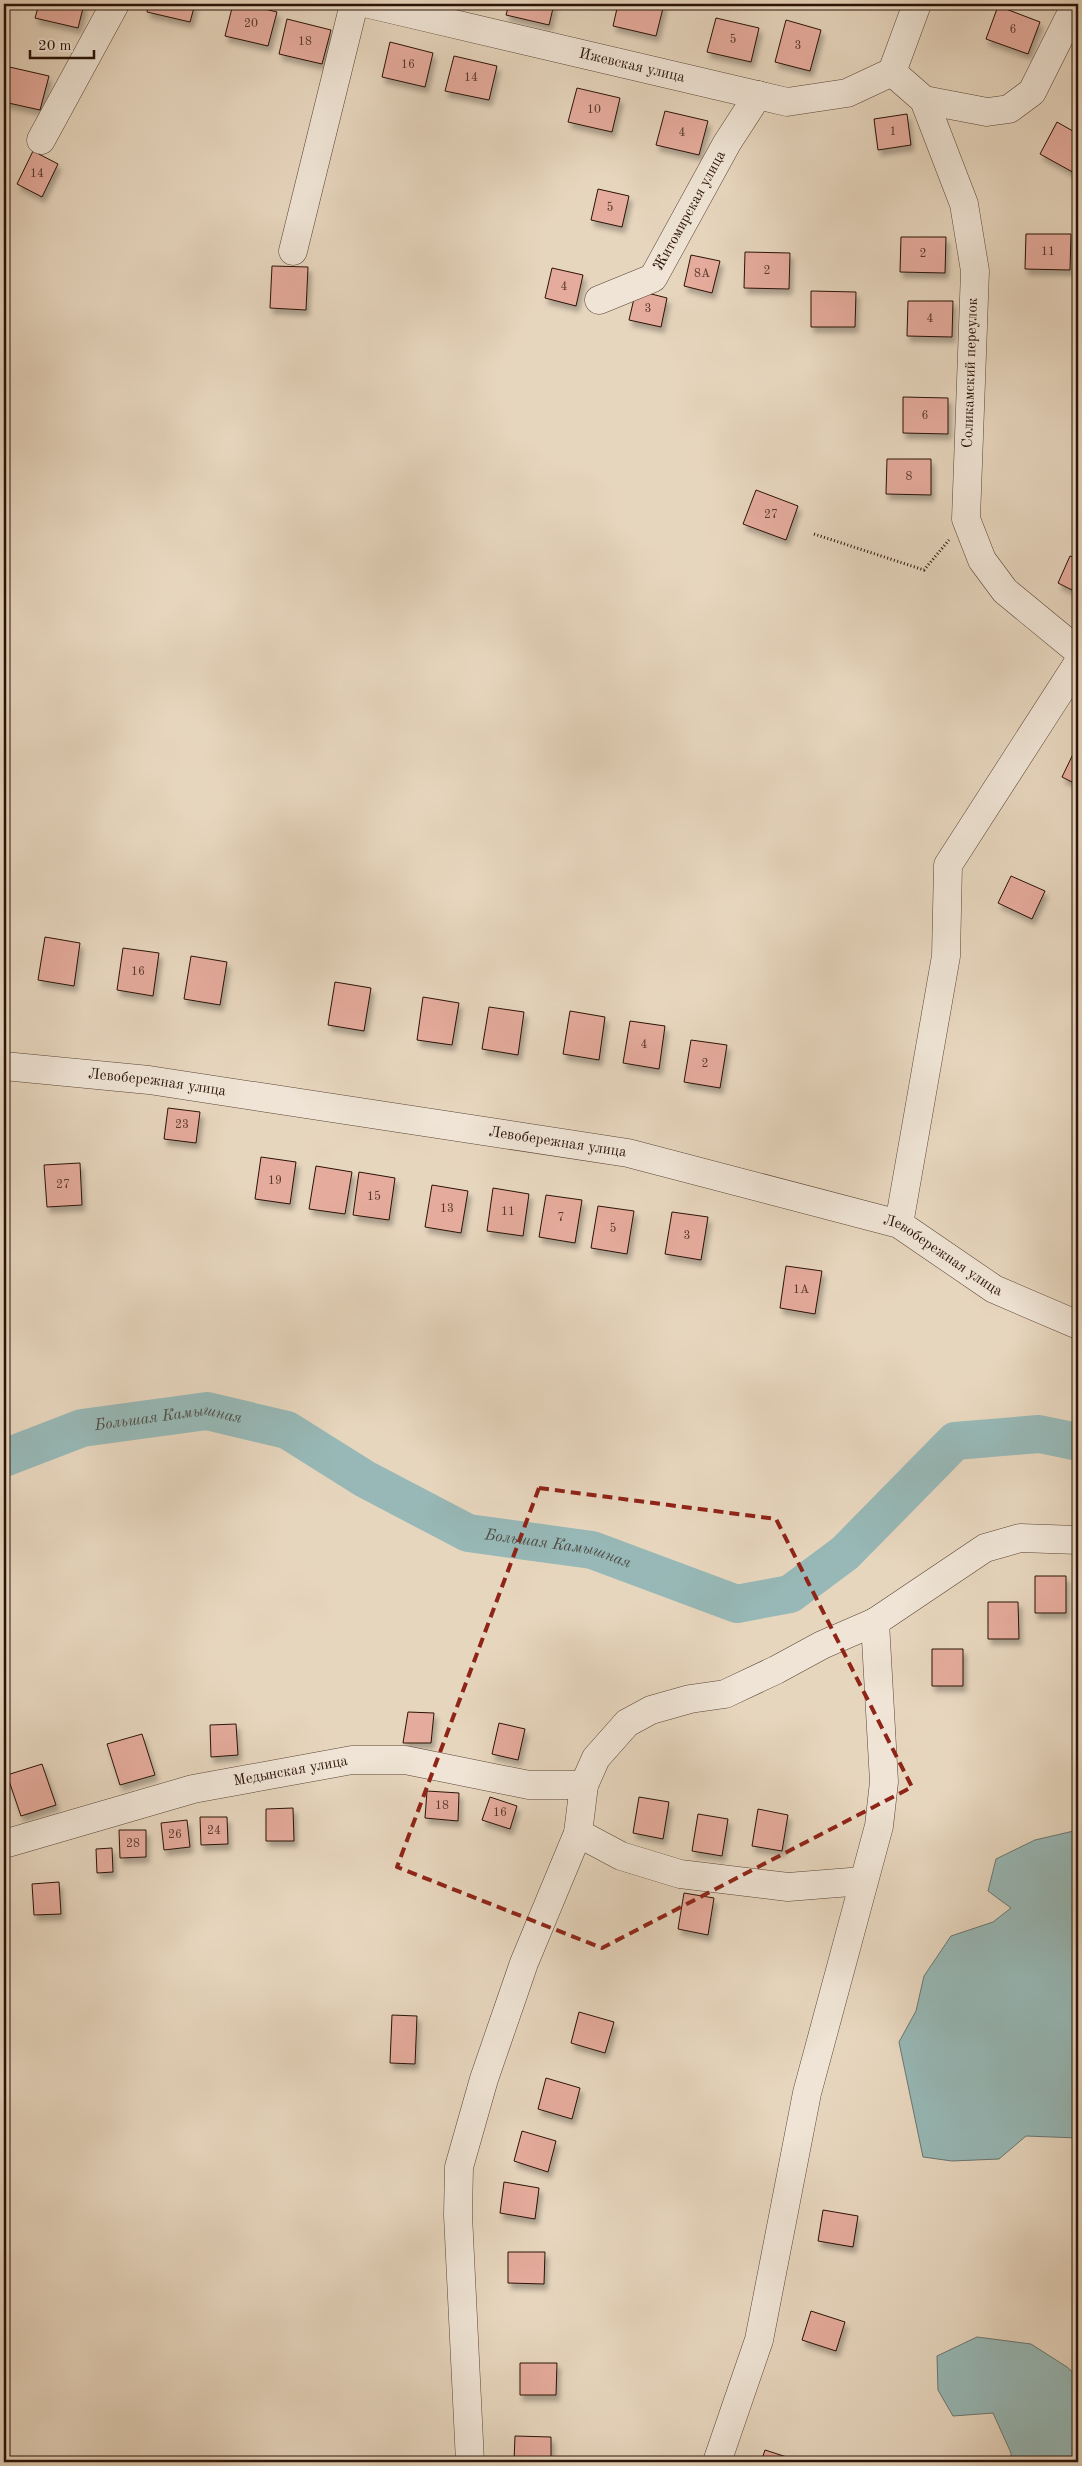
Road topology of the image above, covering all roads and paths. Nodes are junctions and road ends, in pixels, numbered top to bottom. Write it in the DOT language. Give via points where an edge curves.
graph roads {
  1 [pos="115,4"];
  2 [pos="354,4"];
  3 [pos="369,4"];
  4 [pos="918,4"];
  5 [pos="1076,4"];
  6 [pos="892,72"];
  7 [pos="758,95"];
  8 [pos="924,100"];
  9 [pos="41,140"];
  10 [pos="293,251"];
  11 [pos="599,300"];
  12 [pos="966,519"];
  13 [pos="814,534"];
  14 [pos="1078,651"];
  15 [pos="1078,664"];
  16 [pos="4,1066"];
  17 [pos="899,1224"];
  18 [pos="1078,1325"];
  19 [pos="1078,1540"];
  20 [pos="875,1622"];
  21 [pos="584,1785"];
  22 [pos="578,1833"];
  23 [pos="4,1844"];
  24 [pos="863,1881"];
  25 [pos="470,2462"];
  26 [pos="717,2462"];
  1 -- 9 [label="street"];
  2 -- 10 [label="street"];
  3 -- 7 [label="street, Ижевская улица"];
  4 -- 6 [label="street"];
  5 -- 8 [label="street" via="1032,92 1009,108 987,112"];
  6 -- 7 [label="street, Ижевская улица" via="847,93 787,102"];
  6 -- 8 [label="street, Соликамский переулок"];
  7 -- 11 [label="street, Житомирская улица" via="727,143 653,278"];
  8 -- 12 [label="street, Соликамский переулок" via="964,204 975,270"];
  12 -- 13 [label="path" via="924,570"];
  12 -- 14 [label="street, Соликамский переулок" via="982,560 1005,591"];
  15 -- 17 [label="street" via="948,865 946,956"];
  16 -- 17 [label="street, Левобережная улица" via="149,1080 628,1153"];
  17 -- 18 [label="street, Левобережная улица" via="994,1289"];
  19 -- 20 [label="street" via="1020,1538 985,1548"];
  20 -- 21 [label="street" via="725,1694 690,1699 651,1710 627,1723 596,1758"];
  20 -- 24 [label="street" via="884,1782 879,1826"];
  21 -- 22 [label="street"];
  21 -- 23 [label="street, Медынская улица" via="529,1785 405,1760 352,1760 193,1789"];
  22 -- 24 [label="street" via="621,1856 680,1874 788,1887"];
  22 -- 25 [label="street" via="524,1963 484,2079 459,2168 458,2215"];
  24 -- 26 [label="street" via="807,2092 759,2340"];
}
